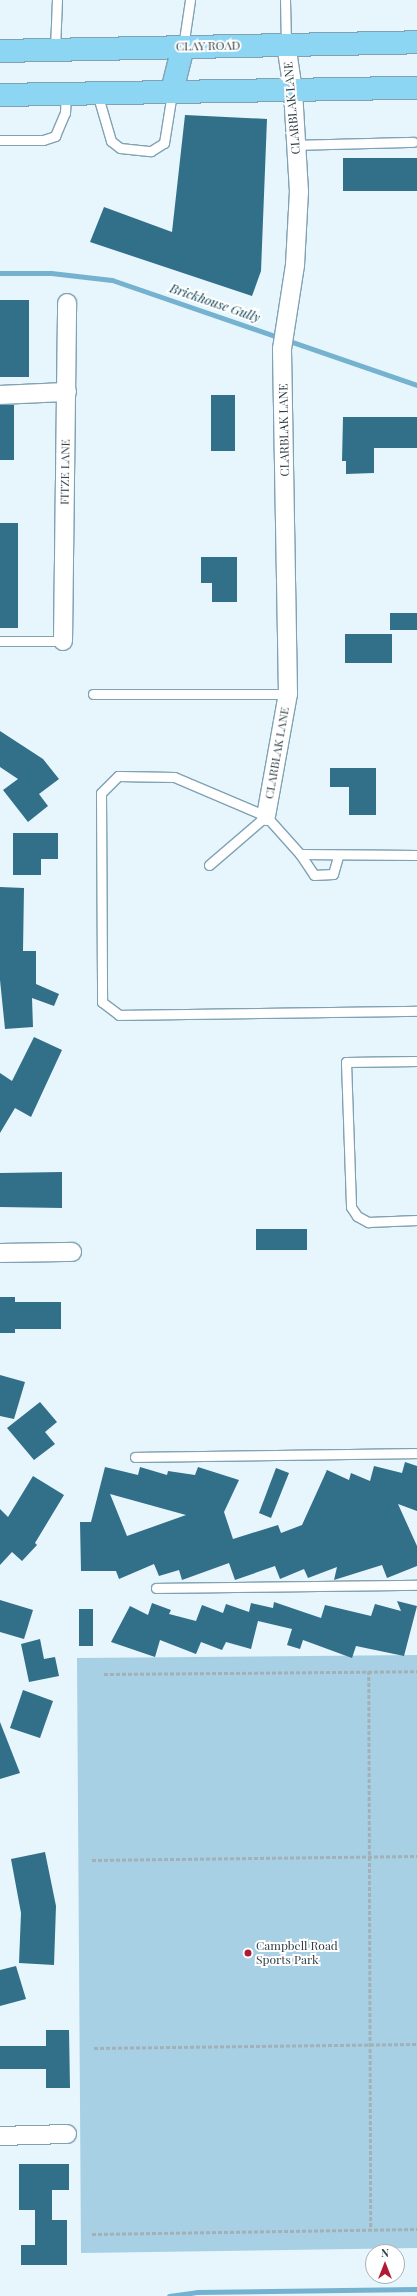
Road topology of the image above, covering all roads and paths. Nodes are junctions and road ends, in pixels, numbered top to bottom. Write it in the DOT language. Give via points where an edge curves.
graph roads {
  1 [pos="57,0"];
  2 [pos="190,0"];
  3 [pos="285,0"];
  4 [pos="417,42"];
  5 [pos="286,44"];
  6 [pos="183,47"];
  7 [pos="54,49"];
  8 [pos="0,50"];
  9 [pos="417,88"];
  10 [pos="293,90"];
  11 [pos="172,91"];
  12 [pos="97,93"];
  13 [pos="66,94"];
  14 [pos="0,95"];
  15 [pos="0,140"];
  16 [pos="413,142"];
  17 [pos="296,145"];
  18 [pos="67,303"];
  19 [pos="67,392"];
  20 [pos="0,395"];
  21 [pos="0,641"];
  22 [pos="63,641"];
  23 [pos="93,694"];
  24 [pos="288,694"];
  25 [pos="266,816"];
  26 [pos="300,854"];
  27 [pos="417,855"];
  28 [pos="338,856"];
  29 [pos="209,865"];
  30 [pos="417,1011"];
  31 [pos="417,1061"];
  32 [pos="417,1220"];
  33 [pos="72,1252"];
  34 [pos="0,1254"];
  35 [pos="417,1453"];
  36 [pos="135,1457"];
  37 [pos="417,1585"];
  38 [pos="156,1588"];
  39 [pos="417,1670"];
  40 [pos="368,1671"];
  41 [pos="104,1674"];
  42 [pos="417,1856"];
  43 [pos="371,1857"];
  44 [pos="92,1860"];
  45 [pos="371,2044"];
  46 [pos="417,2044"];
  47 [pos="94,2048"];
  48 [pos="67,2134"];
  49 [pos="0,2136"];
  50 [pos="417,2229"];
  51 [pos="371,2230"];
  52 [pos="92,2234"];
  1 -- 7 [label="lane"];
  2 -- 6 [label="lane"];
  3 -- 5 [label="lane"];
  4 -- 5 [label="main road, CLAY ROAD"];
  5 -- 6 [label="main road, CLAY ROAD"];
  5 -- 10 [label="street, CLARBLAK LANE"];
  6 -- 7 [label="main road, CLAY ROAD"];
  6 -- 11 [label="main road"];
  7 -- 8 [label="main road, CLAY ROAD"];
  9 -- 10 [label="main road"];
  10 -- 11 [label="main road"];
  10 -- 17 [label="street, CLARBLAK LANE"];
  11 -- 12 [label="main road"];
  11 -- 12 [label="lane" via="164,143 151,151 120,148 111,141"];
  12 -- 13 [label="main road"];
  13 -- 14 [label="main road"];
  13 -- 15 [label="lane" via="65,112 55,136 44,140"];
  16 -- 17 [label="lane"];
  17 -- 24 [label="street, CLARBLAK LANE" via="299,192 295,266 282,349"];
  18 -- 19 [label="street, FITZE LANE"];
  19 -- 20 [label="street"];
  19 -- 22 [label="street, FITZE LANE"];
  21 -- 22 [label="lane"];
  23 -- 24 [label="lane"];
  24 -- 25 [label="street, CLARBLAK LANE"];
  25 -- 26 [label="lane"];
  25 -- 29 [label="lane"];
  25 -- 30 [label="lane" via="174,777 118,776 101,793 102,1002 119,1015"];
  26 -- 28 [label="lane"];
  26 -- 28 [label="lane" via="314,875 333,874"];
  27 -- 28 [label="lane"];
  31 -- 32 [label="lane" via="346,1062 351,1206 358,1216 368,1222"];
  33 -- 34 [label="street"];
  35 -- 36 [label="lane"];
  37 -- 38 [label="lane"];
  39 -- 40 [label="path"];
  40 -- 41 [label="path"];
  40 -- 43 [label="path"];
  42 -- 43 [label="path"];
  43 -- 44 [label="path"];
  43 -- 45 [label="path"];
  45 -- 46 [label="path"];
  45 -- 47 [label="path"];
  45 -- 51 [label="path"];
  48 -- 49 [label="street"];
  50 -- 51 [label="path"];
  51 -- 52 [label="path"];
}
